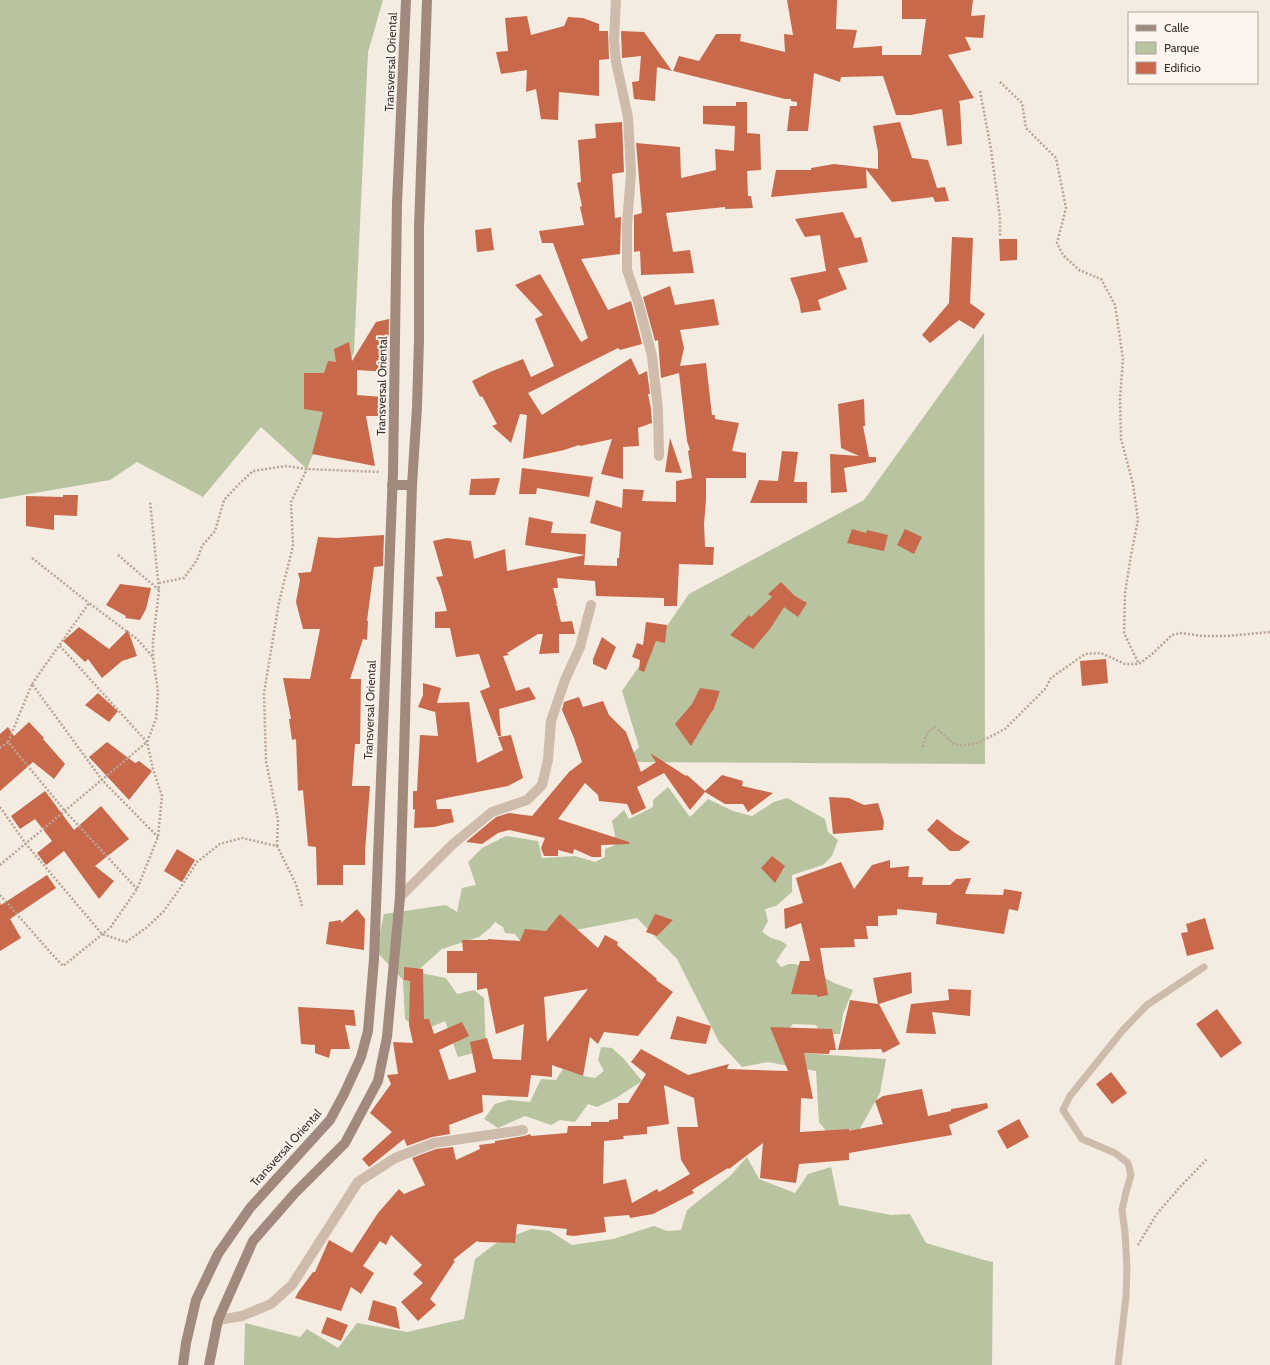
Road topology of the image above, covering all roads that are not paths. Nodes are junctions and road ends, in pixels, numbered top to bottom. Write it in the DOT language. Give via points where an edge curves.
graph roads {
  1 [pos="406,0"];
  2 [pos="427,0"];
  3 [pos="616,0"];
  4 [pos="659,456"];
  5 [pos="392,485"];
  6 [pos="412,485"];
  7 [pos="591,605"];
  8 [pos="400,896"];
  9 [pos="1204,967"];
  10 [pos="523,1130"];
  11 [pos="218,1320"];
  12 [pos="183,1365"];
  13 [pos="209,1365"];
  14 [pos="1118,1365"];
  1 -- 5 [label="main road, Transversal Oriental" via="398,204"];
  2 -- 6 [label="main road" via="418,228 417,407"];
  3 -- 4 [label="street" via="614,40 628,117 631,173 627,270 652,356 658,410"];
  5 -- 6 [label="main road"];
  5 -- 12 [label="main road, Transversal Oriental" via="374,959 368,1031 361,1057 330,1120 250,1208 218,1254 196,1300"];
  6 -- 8 [label="main road"];
  7 -- 8 [label="street" via="580,647 551,721 548,760 542,785 527,800 492,812 453,844"];
  8 -- 11 [label="main road" via="387,1037 378,1081 345,1143 295,1193 253,1241"];
  9 -- 14 [label="lane" via="1147,1005 1123,1030 1070,1096 1063,1110 1082,1139 1115,1153 1128,1163 1131,1175 1122,1210 1127,1268"];
  10 -- 11 [label="street" via="434,1143 395,1158 358,1182 292,1285 271,1304 242,1316"];
  11 -- 13 [label="main road"];
}
